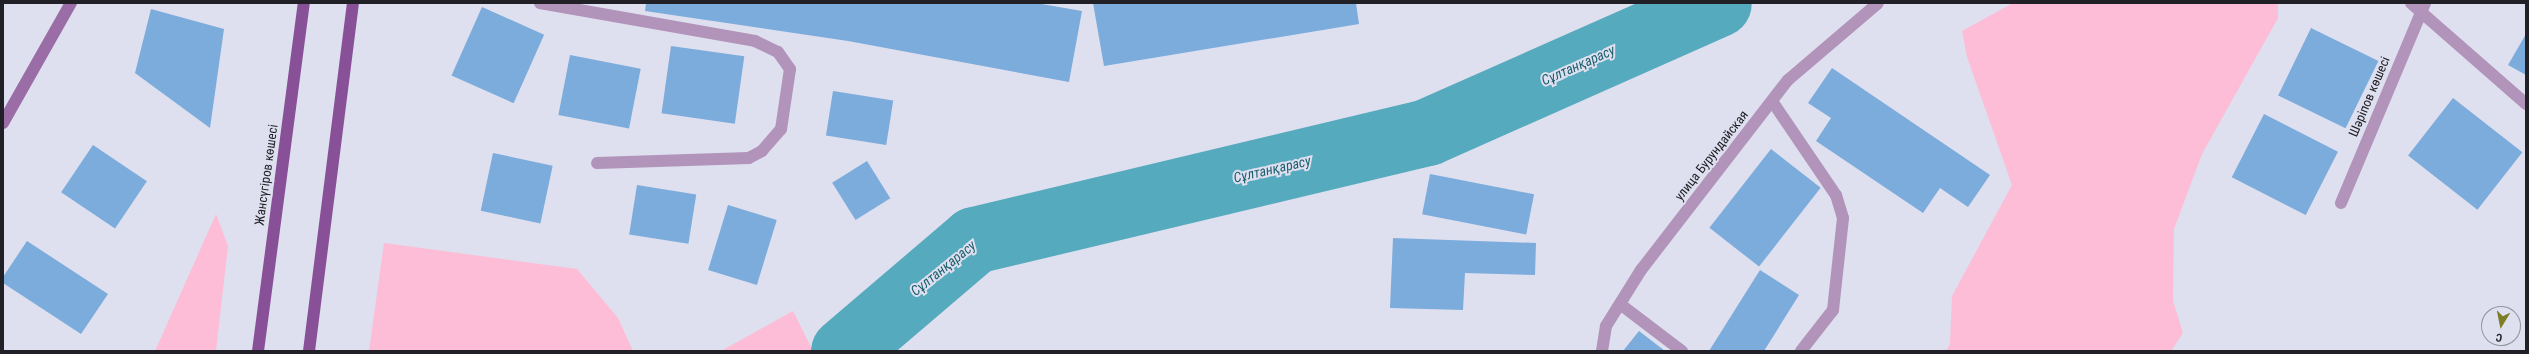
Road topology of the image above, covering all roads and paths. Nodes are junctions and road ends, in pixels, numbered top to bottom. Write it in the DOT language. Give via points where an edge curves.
graph roads {
  1 [pos="71,3"];
  2 [pos="304,3"];
  3 [pos="353,3"];
  4 [pos="540,3"];
  5 [pos="1878,3"];
  6 [pos="2411,3"];
  7 [pos="2423,7"];
  8 [pos="1772,101"];
  9 [pos="2526,104"];
  10 [pos="3,123"];
  11 [pos="597,163"];
  12 [pos="2341,203"];
  13 [pos="1620,304"];
  14 [pos="258,351"];
  15 [pos="309,351"];
  16 [pos="1602,351"];
  17 [pos="1682,351"];
  18 [pos="1801,351"];
  1 -- 10 [label="main road"];
  2 -- 14 [label="main road, Жансүгіров көшесі"];
  3 -- 15 [label="main road"];
  4 -- 11 [label="street" via="755,41 778,52 790,69 780,129 762,151 749,158"];
  5 -- 8 [label="street, улица Бурундайская" via="1788,80"];
  6 -- 7 [label="street"];
  7 -- 9 [label="street"];
  7 -- 12 [label="street, Шәріпов көшесі"];
  8 -- 13 [label="street, улица Бурундайская" via="1641,270"];
  8 -- 18 [label="street" via="1836,195 1843,218 1833,310"];
  13 -- 16 [label="street, улица Бурундайская" via="1606,326"];
  13 -- 17 [label="street"];
}
